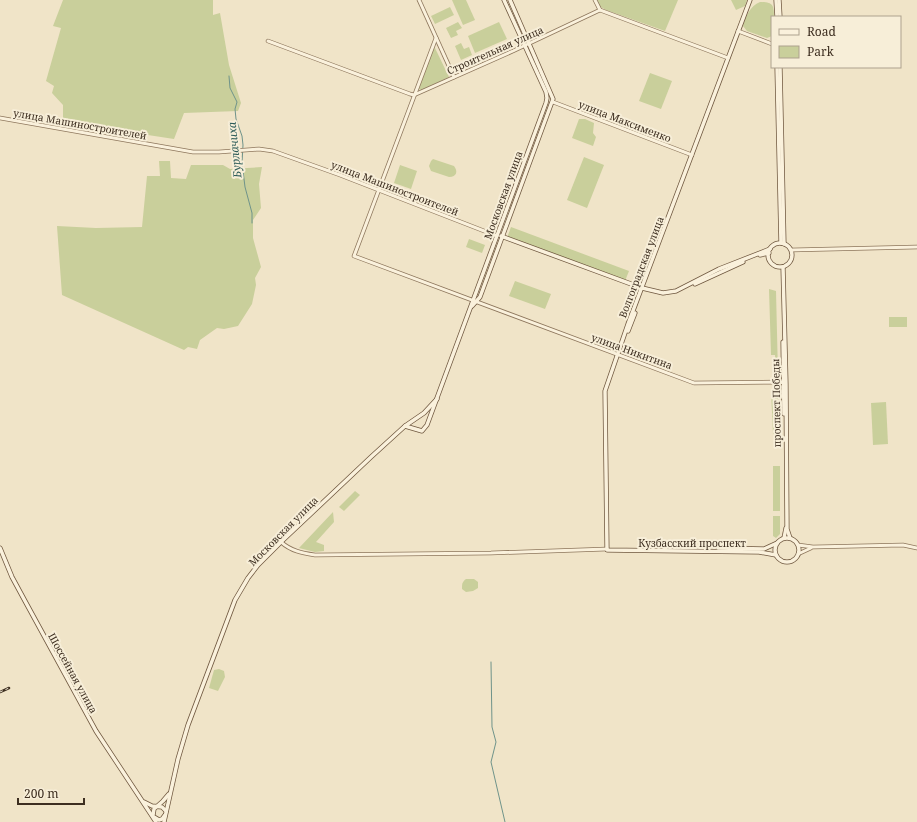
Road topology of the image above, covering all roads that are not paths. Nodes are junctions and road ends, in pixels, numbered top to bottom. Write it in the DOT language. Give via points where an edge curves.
graph roads {
  1 [pos="419,0"];
  2 [pos="504,0"];
  3 [pos="510,0"];
  4 [pos="595,0"];
  5 [pos="750,0"];
  6 [pos="776,0"];
  7 [pos="779,0"];
  8 [pos="600,10"];
  9 [pos="778,16"];
  10 [pos="778,16"];
  11 [pos="739,31"];
  12 [pos="436,38"];
  13 [pos="268,41"];
  14 [pos="530,43"];
  15 [pos="771,44"];
  16 [pos="525,46"];
  17 [pos="728,58"];
  18 [pos="777,68"];
  19 [pos="780,68"];
  20 [pos="454,78"];
  21 [pos="414,94"];
  22 [pos="547,101"];
  23 [pos="553,102"];
  24 [pos="0,118"];
  25 [pos="535,133"];
  26 [pos="540,135"];
  27 [pos="691,156"];
  28 [pos="379,190"];
  29 [pos="497,235"];
  30 [pos="502,237"];
  31 [pos="782,244"];
  32 [pos="917,248"];
  33 [pos="770,251"];
  34 [pos="791,251"];
  35 [pos="783,267"];
  36 [pos="643,289"];
  37 [pos="476,301"];
  38 [pos="618,355"];
  39 [pos="784,383"];
  40 [pos="437,399"];
  41 [pos="424,413"];
  42 [pos="431,416"];
  43 [pos="411,422"];
  44 [pos="405,426"];
  45 [pos="411,429"];
  46 [pos="784,538"];
  47 [pos="790,538"];
  48 [pos="281,542"];
  49 [pos="777,543"];
  50 [pos="798,545"];
  51 [pos="0,548"];
  52 [pos="813,548"];
  53 [pos="917,548"];
  54 [pos="608,550"];
  55 [pos="798,554"];
  56 [pos="776,555"];
  57 [pos="172,786"];
  58 [pos="141,800"];
  59 [pos="157,806"];
  60 [pos="166,814"];
  61 [pos="153,816"];
  62 [pos="156,822"];
  63 [pos="164,822"];
  1 -- 12 [label="street"];
  2 -- 16 [label="main road"];
  3 -- 14 [label="main road"];
  4 -- 8 [label="street"];
  5 -- 11 [label="main road, Волгоградская улица"];
  6 -- 9 [label="main road"];
  7 -- 10 [label="main road"];
  8 -- 14 [label="street, Строительная улица"];
  8 -- 17 [label="street"];
  11 -- 15 [label="street"];
  11 -- 17 [label="main road, Волгоградская улица"];
  11 -- 36 [label="main road"];
  12 -- 20 [label="street"];
  12 -- 21 [label="street"];
  13 -- 21 [label="street"];
  14 -- 16 [label="street, Строительная улица"];
  14 -- 23 [label="main road" via="553,96"];
  16 -- 20 [label="street, Строительная улица"];
  16 -- 22 [label="main road" via="546,92"];
  17 -- 27 [label="main road, Волгоградская улица"];
  18 -- 31 [label="main road"];
  19 -- 31 [label="main road"];
  20 -- 21 [label="street, Строительная улица"];
  21 -- 28 [label="street"];
  22 -- 23 [label="main road"];
  22 -- 25 [label="main road, Московская улица"];
  23 -- 26 [label="main road, Московская улица"];
  23 -- 27 [label="street, улица Максименко"];
  24 -- 28 [label="street, улица Машиностроителей" via="193,152 264,150 280,153"];
  25 -- 26 [label="main road"];
  25 -- 29 [label="main road, Московская улица"];
  26 -- 30 [label="main road, Московская улица"];
  27 -- 36 [label="main road, Волгоградская улица"];
  28 -- 29 [label="street, улица Машиностроителей"];
  28 -- 37 [label="street, улица Никитина" via="354,256"];
  29 -- 30 [label="main road, улица Машиностроителей"];
  29 -- 37 [label="main road, Московская улица"];
  30 -- 36 [label="main road, улица Машиностроителей"];
  30 -- 37 [label="main road, Московская улица" via="480,297"];
  31 -- 33 [label="main road" via="777,244"];
  31 -- 34 [label="main road"];
  32 -- 34 [label="street"];
  33 -- 35 [label="main road" via="772,263"];
  33 -- 36 [label="main road, улица Машиностроителей" via="720,271 676,293 661,295"];
  34 -- 35 [label="main road" via="790,262"];
  35 -- 39 [label="main road, проспект Победы"];
  35 -- 47 [label="main road" via="787,529"];
  36 -- 38 [label="main road, Волгоградская улица"];
  37 -- 38 [label="street, улица Никитина"];
  37 -- 40 [label="main road, Московская улица"];
  38 -- 39 [label="street, улица Никитина" via="694,383"];
  38 -- 54 [label="main road, Волгоградская улица" via="604,396"];
  39 -- 46 [label="main road, проспект Победы"];
  40 -- 41 [label="main road, Московская улица"];
  40 -- 42 [label="main road, Московская улица"];
  41 -- 42 [label="main road" via="428,412"];
  41 -- 43 [label="main road, Московская улица"];
  42 -- 45 [label="main road, Московская улица" via="422,431"];
  43 -- 44 [label="main road, Московская улица"];
  43 -- 45 [label="main road"];
  44 -- 45 [label="main road"];
  44 -- 48 [label="main road, Московская улица"];
  46 -- 47 [label="main road"];
  46 -- 49 [label="main road"];
  47 -- 50 [label="main road"];
  48 -- 54 [label="street" via="297,552 315,555"];
  48 -- 57 [label="main road, Московская улица" via="252,572 235,600 188,725"];
  49 -- 54 [label="main road" via="764,549"];
  49 -- 56 [label="main road"];
  50 -- 52 [label="street"];
  50 -- 55 [label="main road"];
  51 -- 58 [label="main road, Шоссейная улица" via="15,583 96,731"];
  52 -- 53 [label="street" via="892,544"];
  52 -- 55 [label="street"];
  54 -- 56 [label="main road, Кузбасский проспект" via="742,551"];
  55 -- 56 [label="main road" via="793,560 786,562 778,559"];
  57 -- 59 [label="main road, Московская улица"];
  57 -- 60 [label="main road, Московская улица"];
  58 -- 59 [label="main road"];
  58 -- 61 [label="main road, Шоссейная улица"];
  59 -- 60 [label="main road" via="163,808"];
  59 -- 61 [label="main road, Московская улица" via="153,810"];
  60 -- 61 [label="main road" via="159,820"];
  60 -- 63 [label="main road, Московская улица"];
  61 -- 62 [label="main road, Шоссейная улица"];
}
